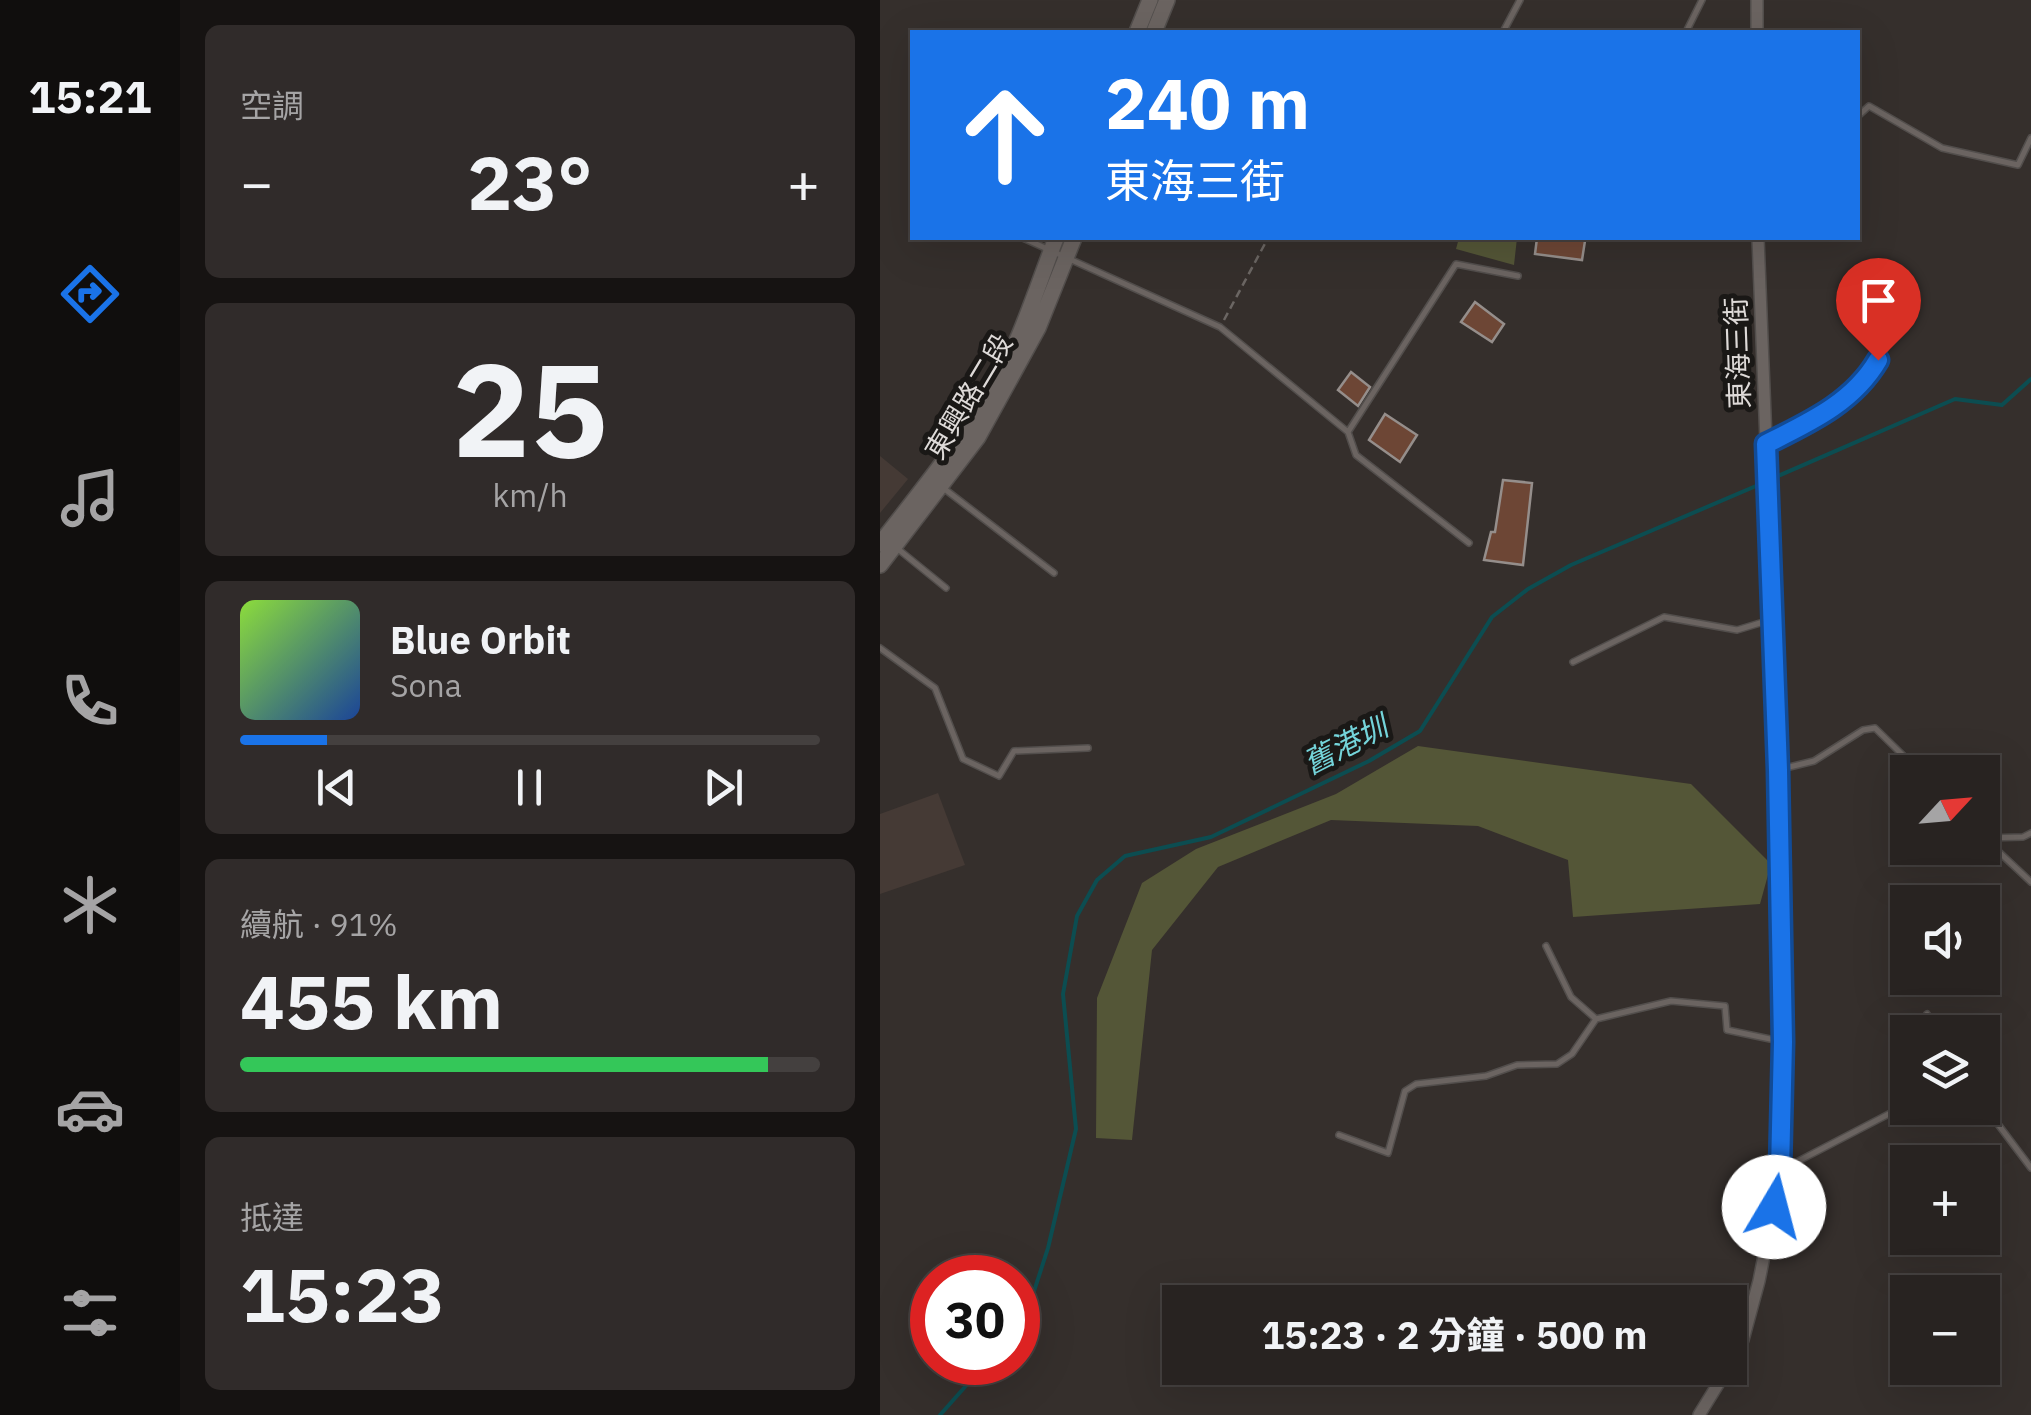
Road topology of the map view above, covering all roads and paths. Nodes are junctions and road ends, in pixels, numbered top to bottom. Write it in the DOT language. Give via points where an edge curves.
graph roads {
  1 [pos="1150,0"];
  2 [pos="1166,0"];
  3 [pos="1520,0"];
  4 [pos="1702,0"];
  5 [pos="1757,0"];
  6 [pos="1138,30"];
  7 [pos="1155,30"];
  8 [pos="1503,30"];
  9 [pos="1687,30"];
  10 [pos="1757,30"];
  11 [pos="1860,114"];
  12 [pos="2031,138"];
  13 [pos="1031,240"];
  14 [pos="1267,240"];
  15 [pos="1758,240"];
  16 [pos="1058,248"];
  17 [pos="1518,276"];
  18 [pos="1220,327"];
  19 [pos="1890,340"];
  20 [pos="1348,432"];
  21 [pos="1766,444"];
  22 [pos="936,482"];
  23 [pos="886,543"];
  24 [pos="1469,544"];
  25 [pos="880,565"];
  26 [pos="1054,573"];
  27 [pos="946,588"];
  28 [pos="1772,619"];
  29 [pos="880,648"];
  30 [pos="1573,662"];
  31 [pos="1088,748"];
  32 [pos="1903,755"];
  33 [pos="1778,770"];
  34 [pos="2031,833"];
  35 [pos="2000,838"];
  36 [pos="2000,854"];
  37 [pos="2031,882"];
  38 [pos="1546,946"];
  39 [pos="1596,1019"];
  40 [pos="1783,1042"];
  41 [pos="1890,1113"];
  42 [pos="1999,1125"];
  43 [pos="1338,1134"];
  44 [pos="2031,1168"];
  45 [pos="1780,1170"];
  46 [pos="1747,1325"];
  47 [pos="1717,1385"];
  48 [pos="1699,1415"];
  1 -- 6 [label="main road"];
  2 -- 7 [label="main road"];
  3 -- 8 [label="lane"];
  4 -- 9 [label="lane"];
  5 -- 10 [label="street"];
  11 -- 12 [label="lane" via="1869,106 1942,148 2018,165"];
  13 -- 16 [label="lane"];
  14 -- 18 [label="path"];
  15 -- 21 [label="street, 東海三街"];
  16 -- 18 [label="lane"];
  16 -- 22 [label="main road, 東興路二段" via="992,391"];
  17 -- 20 [label="lane" via="1456,264"];
  18 -- 20 [label="lane"];
  19 -- 21 [label="lane" via="1866,380 1822,416"];
  20 -- 24 [label="lane" via="1356,455"];
  21 -- 28 [label="street, 東海三街"];
  22 -- 23 [label="main road, 東興路二段"];
  22 -- 26 [label="lane"];
  23 -- 25 [label="main road, 東興路二段"];
  23 -- 27 [label="lane"];
  28 -- 30 [label="lane" via="1737,630 1664,618"];
  28 -- 33 [label="street"];
  29 -- 31 [label="lane" via="936,688 962,759 999,776 1014,751"];
  32 -- 33 [label="lane" via="1875,728 1814,761"];
  33 -- 40 [label="street"];
  34 -- 35 [label="lane"];
  36 -- 37 [label="lane"];
  38 -- 39 [label="lane" via="1571,997"];
  39 -- 40 [label="lane" via="1671,1002 1725,1006 1727,1030"];
  39 -- 43 [label="lane" via="1557,1064 1410,1086 1388,1153"];
  40 -- 45 [label="street"];
  41 -- 45 [label="lane"];
  42 -- 44 [label="lane"];
  45 -- 46 [label="street"];
  47 -- 48 [label="street"];
}
